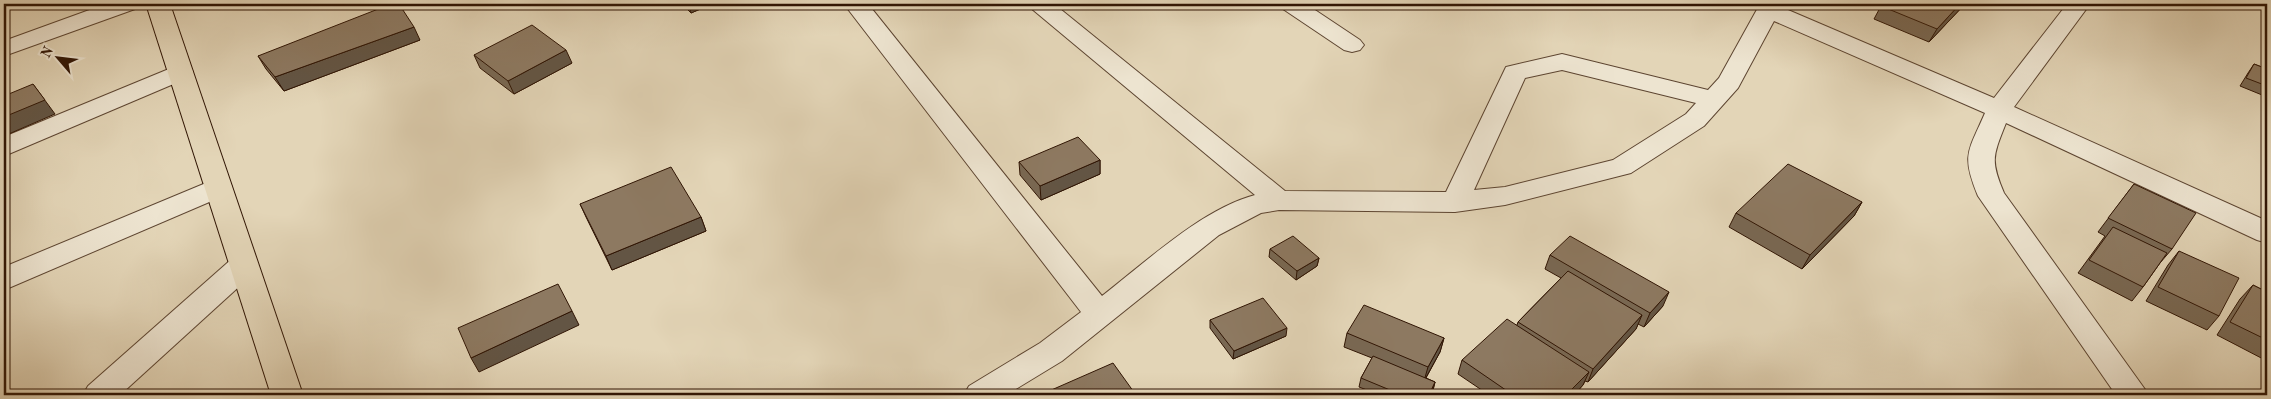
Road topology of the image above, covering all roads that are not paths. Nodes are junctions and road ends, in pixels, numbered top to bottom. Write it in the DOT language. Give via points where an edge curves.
graph roads {
  1 [pos="127,4"];
  2 [pos="158,4"];
  3 [pos="856,4"];
  4 [pos="1040,4"];
  5 [pos="1291,4"];
  6 [pos="2079,4"];
  7 [pos="1770,7"];
  8 [pos="1352,45"];
  9 [pos="4,49"];
  10 [pos="181,72"];
  11 [pos="1714,99"];
  12 [pos="2000,110"];
  13 [pos="4,147"];
  14 [pos="218,187"];
  15 [pos="1279,200"];
  16 [pos="1454,202"];
  17 [pos="2267,233"];
  18 [pos="244,265"];
  19 [pos="4,279"];
  20 [pos="1100,313"];
  21 [pos="100,395"];
  22 [pos="287,395"];
  23 [pos="980,395"];
  24 [pos="2133,395"];
  1 -- 9 [label="street"];
  2 -- 10 [label="highway"];
  3 -- 20 [label="street"];
  4 -- 15 [label="street"];
  5 -- 8 [label="street"];
  6 -- 12 [label="street"];
  7 -- 11 [label="street" via="1729,82"];
  7 -- 12 [label="street"];
  10 -- 13 [label="street"];
  10 -- 14 [label="highway"];
  11 -- 16 [label="street" via="1695,120 1622,167 1505,196"];
  11 -- 16 [label="street" via="1562,62 1515,72"];
  12 -- 17 [label="street"];
  12 -- 24 [label="street" via="1980,156 1983,175 1992,196"];
  14 -- 18 [label="highway"];
  14 -- 19 [label="street"];
  15 -- 16 [label="street"];
  15 -- 20 [label="street" via="1254,205 1208,228"];
  18 -- 21 [label="street"];
  18 -- 22 [label="highway"];
  20 -- 23 [label="street" via="1051,352"];
}
